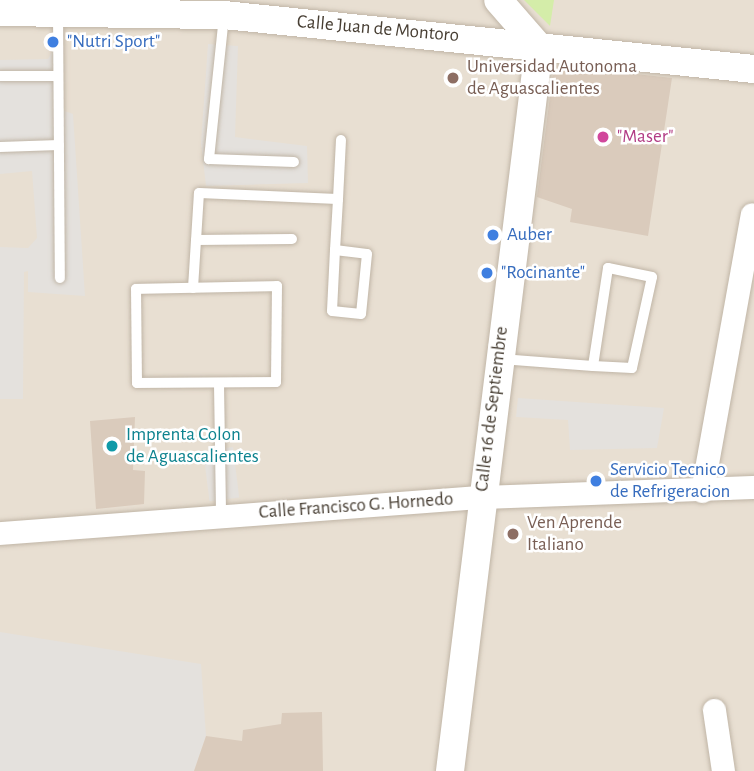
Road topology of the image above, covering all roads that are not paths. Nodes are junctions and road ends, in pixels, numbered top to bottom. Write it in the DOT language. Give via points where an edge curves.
graph roads {
  1 [pos="498,0"];
  2 [pos="58,11"];
  3 [pos="0,12"];
  4 [pos="224,15"];
  5 [pos="539,47"];
  6 [pos="754,69"];
  7 [pos="0,76"];
  8 [pos="58,76"];
  9 [pos="341,140"];
  10 [pos="59,145"];
  11 [pos="0,147"];
  12 [pos="294,162"];
  13 [pos="338,199"];
  14 [pos="752,214"];
  15 [pos="292,239"];
  16 [pos="196,240"];
  17 [pos="335,250"];
  18 [pos="60,278"];
  19 [pos="193,288"];
  20 [pos="499,359"];
  21 [pos="593,366"];
  22 [pos="219,384"];
  23 [pos="754,487"];
  24 [pos="702,491"];
  25 [pos="481,497"];
  26 [pos="221,516"];
  27 [pos="0,533"];
  28 [pos="714,710"];
  29 [pos="450,771"];
  30 [pos="723,771"];
  1 -- 5 [label="street"];
  2 -- 3 [label="street, Calle Juan de Montoro"];
  2 -- 4 [label="street, Calle Juan de Montoro"];
  2 -- 8 [label="lane"];
  4 -- 5 [label="street, Calle Juan de Montoro"];
  4 -- 12 [label="lane" via="209,159"];
  5 -- 6 [label="street, Calle Juan de Montoro"];
  5 -- 20 [label="street, Calle 16 de Septiembre"];
  7 -- 8 [label="lane"];
  8 -- 10 [label="lane"];
  9 -- 13 [label="lane"];
  10 -- 11 [label="lane"];
  10 -- 18 [label="lane"];
  13 -- 16 [label="lane" via="199,193"];
  13 -- 17 [label="lane"];
  14 -- 24 [label="street"];
  15 -- 16 [label="lane"];
  16 -- 19 [label="lane"];
  17 -- 17 [label="lane" via="332,311 361,314 367,254"];
  19 -- 22 [label="lane" via="136,289 137,383"];
  19 -- 22 [label="lane" via="277,286 276,382"];
  20 -- 21 [label="lane"];
  20 -- 25 [label="street, Calle 16 de Septiembre"];
  21 -- 21 [label="lane" via="632,369 652,277 608,268"];
  22 -- 26 [label="lane"];
  23 -- 24 [label="street, Calle Francisco G. Hornedo"];
  24 -- 25 [label="street, Calle Francisco G. Hornedo"];
  25 -- 26 [label="street, Calle Francisco G. Hornedo"];
  25 -- 29 [label="street, Calle 16 de Septiembre"];
  26 -- 27 [label="street, Calle Francisco G. Hornedo"];
  28 -- 30 [label="street"];
}
